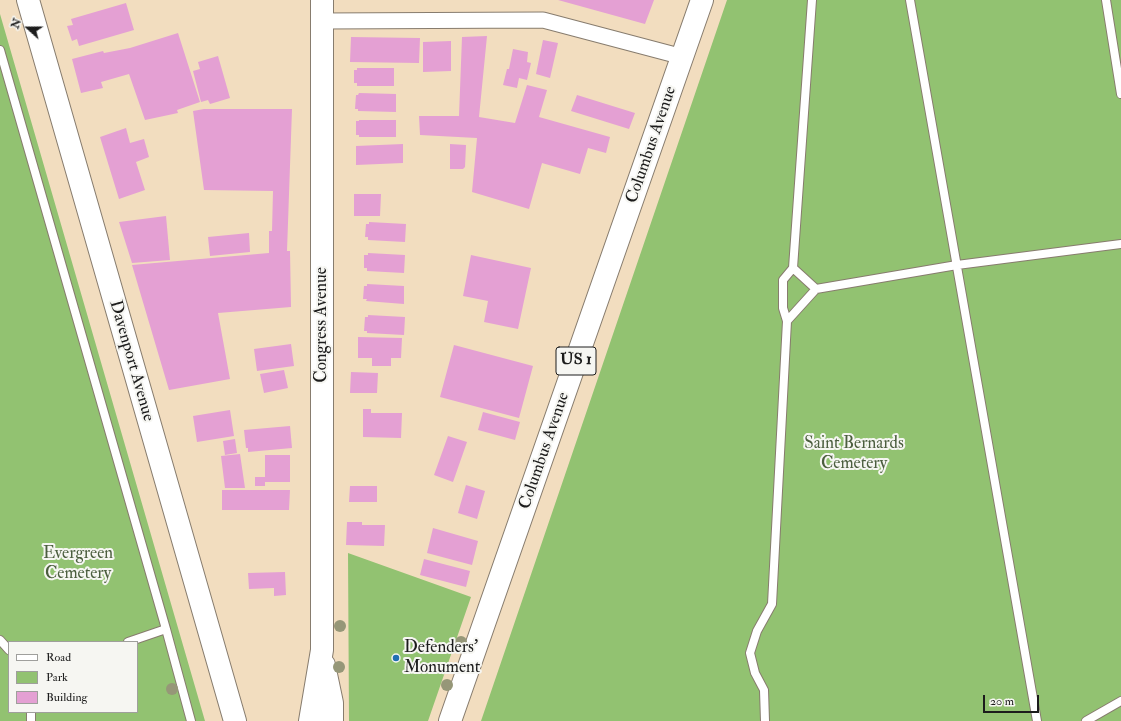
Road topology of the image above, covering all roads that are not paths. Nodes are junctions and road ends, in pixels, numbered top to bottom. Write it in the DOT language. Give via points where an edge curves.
graph roads {
  1 [pos="28,0"];
  2 [pos="702,0"];
  3 [pos="812,0"];
  4 [pos="910,0"];
  5 [pos="1106,0"];
  6 [pos="322,11"];
  7 [pos="0,50"];
  8 [pos="683,57"];
  9 [pos="1121,94"];
  10 [pos="1121,244"];
  11 [pos="957,265"];
  12 [pos="793,268"];
  13 [pos="816,289"];
  14 [pos="787,321"];
  15 [pos="166,629"];
  16 [pos="0,640"];
  17 [pos="131,641"];
  18 [pos="8,649"];
  19 [pos="322,650"];
  20 [pos="1121,701"];
  21 [pos="191,721"];
  22 [pos="235,721"];
  23 [pos="310,721"];
  24 [pos="332,721"];
  25 [pos="450,721"];
  26 [pos="765,721"];
  27 [pos="1037,721"];
  28 [pos="1086,721"];
  1 -- 22 [label="main road, Davenport Avenue"];
  2 -- 8 [label="main road, Columbus Avenue / US 1"];
  3 -- 12 [label="lane"];
  4 -- 11 [label="lane"];
  5 -- 9 [label="lane"];
  6 -- 8 [label="street" via="543,20"];
  6 -- 19 [label="main road, Congress Avenue"];
  7 -- 15 [label="lane"];
  8 -- 25 [label="main road, Columbus Avenue / US 1"];
  10 -- 11 [label="lane"];
  11 -- 13 [label="lane"];
  11 -- 27 [label="lane"];
  12 -- 13 [label="lane"];
  12 -- 14 [label="lane" via="783,280 783,308"];
  13 -- 14 [label="lane"];
  14 -- 26 [label="lane" via="772,604 757,630 750,653 755,673 764,690"];
  15 -- 17 [label="lane"];
  15 -- 21 [label="lane"];
  16 -- 18 [label="lane"];
  19 -- 23 [label="main road, Congress Avenue"];
  19 -- 24 [label="main road, Congress Avenue" via="332,703"];
  20 -- 28 [label="lane"];
}
